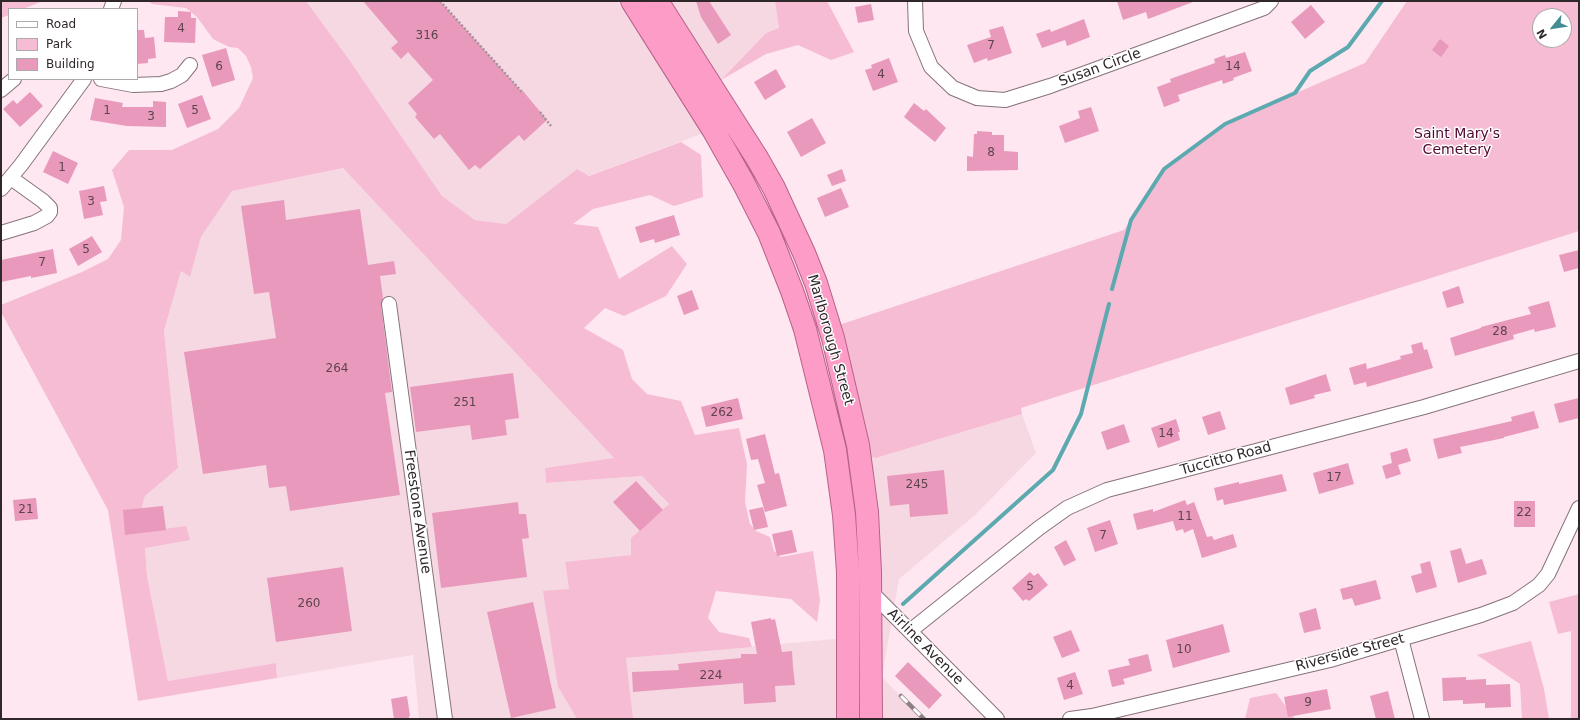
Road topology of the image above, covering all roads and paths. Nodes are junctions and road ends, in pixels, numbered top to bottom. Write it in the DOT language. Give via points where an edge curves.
graph roads {
  1 [pos="440,1"];
  2 [pos="632,1"];
  3 [pos="657,1"];
  4 [pos="915,1"];
  5 [pos="1271,1"];
  6 [pos="190,65"];
  7 [pos="13,80"];
  8 [pos="83,80"];
  9 [pos="106,80"];
  10 [pos="1,90"];
  11 [pos="522,92"];
  12 [pos="540,112"];
  13 [pos="551,126"];
  14 [pos="11,178"];
  15 [pos="1,189"];
  16 [pos="1,233"];
  17 [pos="389,304"];
  18 [pos="1579,361"];
  19 [pos="1579,508"];
  20 [pos="870,591"];
  21 [pos="848,593"];
  22 [pos="910,632"];
  23 [pos="1401,639"];
  24 [pos="445,719"];
  25 [pos="848,719"];
  26 [pos="871,719"];
  27 [pos="996,719"];
  28 [pos="1070,719"];
  29 [pos="1422,719"];
  1 -- 11 [label="path"];
  2 -- 21 [label="highway, Marlborough Street" via="714,131 744,184 769,232 792,291 815,368 835,450 844,515"];
  3 -- 20 [label="highway, Marlborough Street" via="757,158 790,223 816,283 833,338 858,445 867,512"];
  4 -- 5 [label="street, Susan Circle" via="916,31 931,68 953,88 977,98 1005,100 1264,8"];
  6 -- 9 [label="street" via="182,75 161,84 133,85"];
  7 -- 10 [label="street"];
  8 -- 14 [label="street"];
  12 -- 13 [label="path"];
  14 -- 15 [label="street"];
  14 -- 16 [label="street" via="43,201 50,208 50,212 34,223"];
  17 -- 24 [label="street, Freestone Avenue"];
  18 -- 22 [label="street, Tuccitto Road" via="1424,407 1107,490 1068,508 1039,528"];
  19 -- 23 [label="street, Riverside Street" via="1548,574 1530,593 1497,610"];
  20 -- 21 [label="street"];
  20 -- 22 [label="street, Airline Avenue"];
  20 -- 26 [label="highway, Marlborough Street"];
  21 -- 25 [label="highway, Marlborough Street"];
  22 -- 27 [label="street, Airline Avenue"];
  23 -- 28 [label="street, Riverside Street" via="1330,660"];
  23 -- 29 [label="street"];
}
